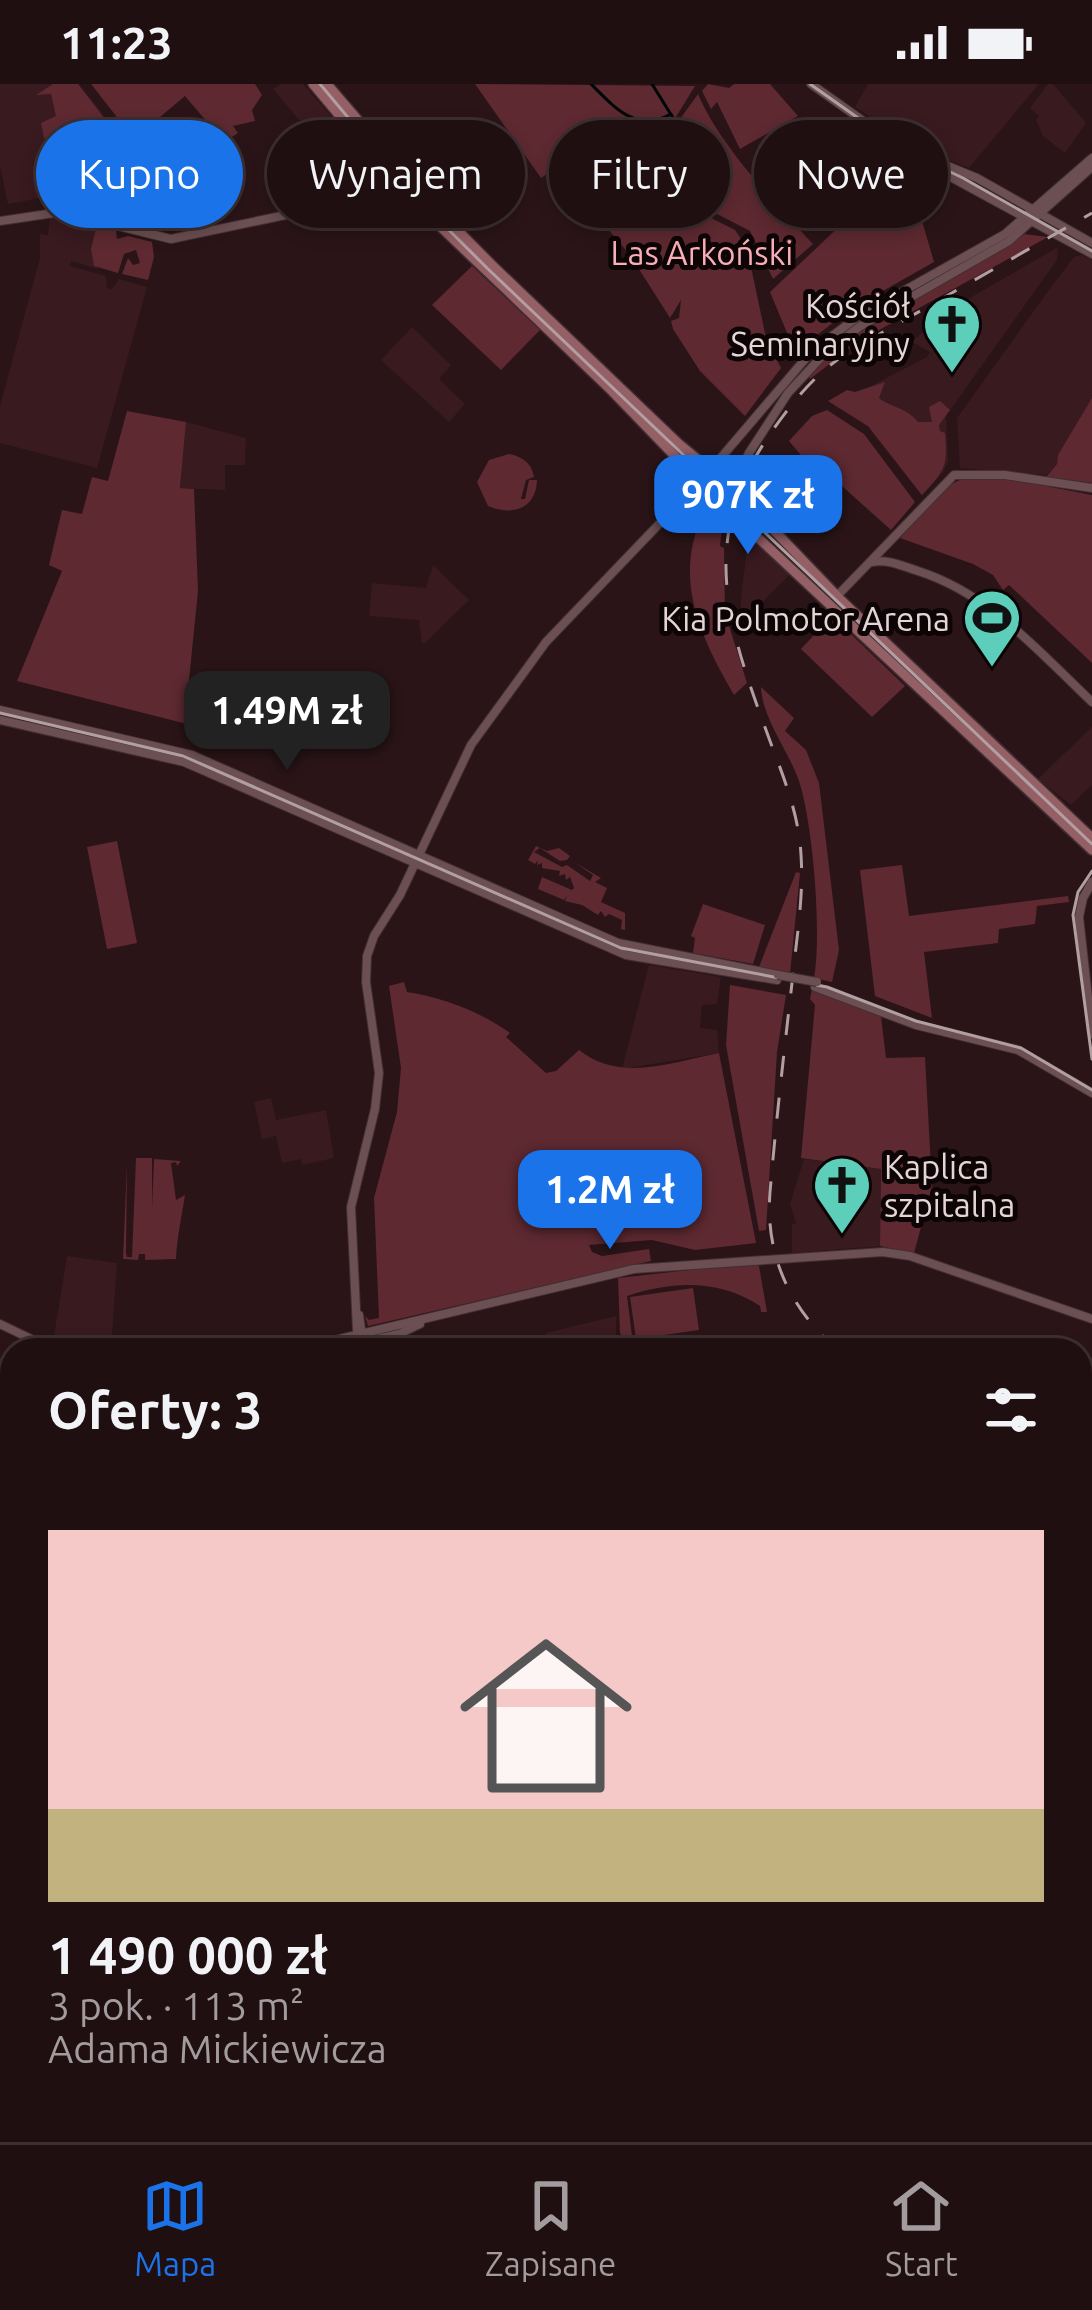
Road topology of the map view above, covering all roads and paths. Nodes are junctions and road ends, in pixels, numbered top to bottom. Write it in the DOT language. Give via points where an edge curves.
graph roads {
  1 [pos="314,84"];
  2 [pos="327,84"];
  3 [pos="811,84"];
  4 [pos="344,120"];
  5 [pos="353,120"];
  6 [pos="862,120"];
  7 [pos="1092,162"];
  8 [pos="948,166"];
  9 [pos="948,174"];
  10 [pos="1038,212"];
  11 [pos="267,219"];
  12 [pos="0,221"];
  13 [pos="1029,221"];
  14 [pos="449,228"];
  15 [pos="451,228"];
  16 [pos="1092,243"];
  17 [pos="1092,254"];
  18 [pos="797,374"];
  19 [pos="726,481"];
  20 [pos="698,483"];
  21 [pos="1092,488"];
  22 [pos="725,509"];
  23 [pos="878,552"];
  24 [pos="891,562"];
  25 [pos="865,565"];
  26 [pos="833,600"];
  27 [pos="1092,702"];
  28 [pos="0,710"];
  29 [pos="0,720"];
  30 [pos="1092,838"];
  31 [pos="1092,850"];
  32 [pos="419,853"];
  33 [pos="414,864"];
  34 [pos="1092,882"];
  35 [pos="777,978"];
  36 [pos="1092,1034"];
  37 [pos="1091,1089"];
  38 [pos="1092,1319"];
  39 [pos="0,1324"];
  40 [pos="29,1338"];
  41 [pos="357,1338"];
  42 [pos="375,1338"];
  43 [pos="1092,1899"];
  44 [pos="1092,1926"];
  1 -- 4 [label="main road"];
  2 -- 5 [label="main road"];
  3 -- 6 [label="street"];
  7 -- 10 [label="street"];
  8 -- 10 [label="street"];
  9 -- 13 [label="street"];
  10 -- 13 [label="street"];
  10 -- 16 [label="street"];
  11 -- 12 [label="street" via="178,238 57,212"];
  13 -- 17 [label="street"];
  13 -- 18 [label="street" via="996,250 850,333"];
  14 -- 20 [label="main road"];
  15 -- 19 [label="main road"];
  18 -- 19 [label="street"];
  18 -- 19 [label="street"];
  19 -- 20 [label="street"];
  19 -- 22 [label="street"];
  19 -- 26 [label="main road, bridge"];
  20 -- 22 [label="main road"];
  20 -- 32 [label="street" via="520,674 466,754"];
  21 -- 23 [label="street" via="954,475"];
  22 -- 26 [label="main road, bridge"];
  23 -- 24 [label="street"];
  23 -- 25 [label="street"];
  24 -- 25 [label="street"];
  24 -- 27 [label="street" via="982,600"];
  25 -- 26 [label="street"];
  26 -- 30 [label="main road"];
  26 -- 31 [label="main road"];
  28 -- 32 [label="street" via="183,752"];
  29 -- 33 [label="street" via="184,762"];
  32 -- 33 [label="street"];
  32 -- 35 [label="street" via="618,943"];
  33 -- 35 [label="street" via="626,955"];
  33 -- 41 [label="street" via="366,961 380,1073 351,1201"];
  34 -- 36 [label="street" via="1079,923"];
  35 -- 37 [label="street, bridge" via="1018,1050"];
  38 -- 42 [label="street" via="895,1252 634,1269"];
  39 -- 40 [label="street"];
  43 -- 44 [label="street"];
}
